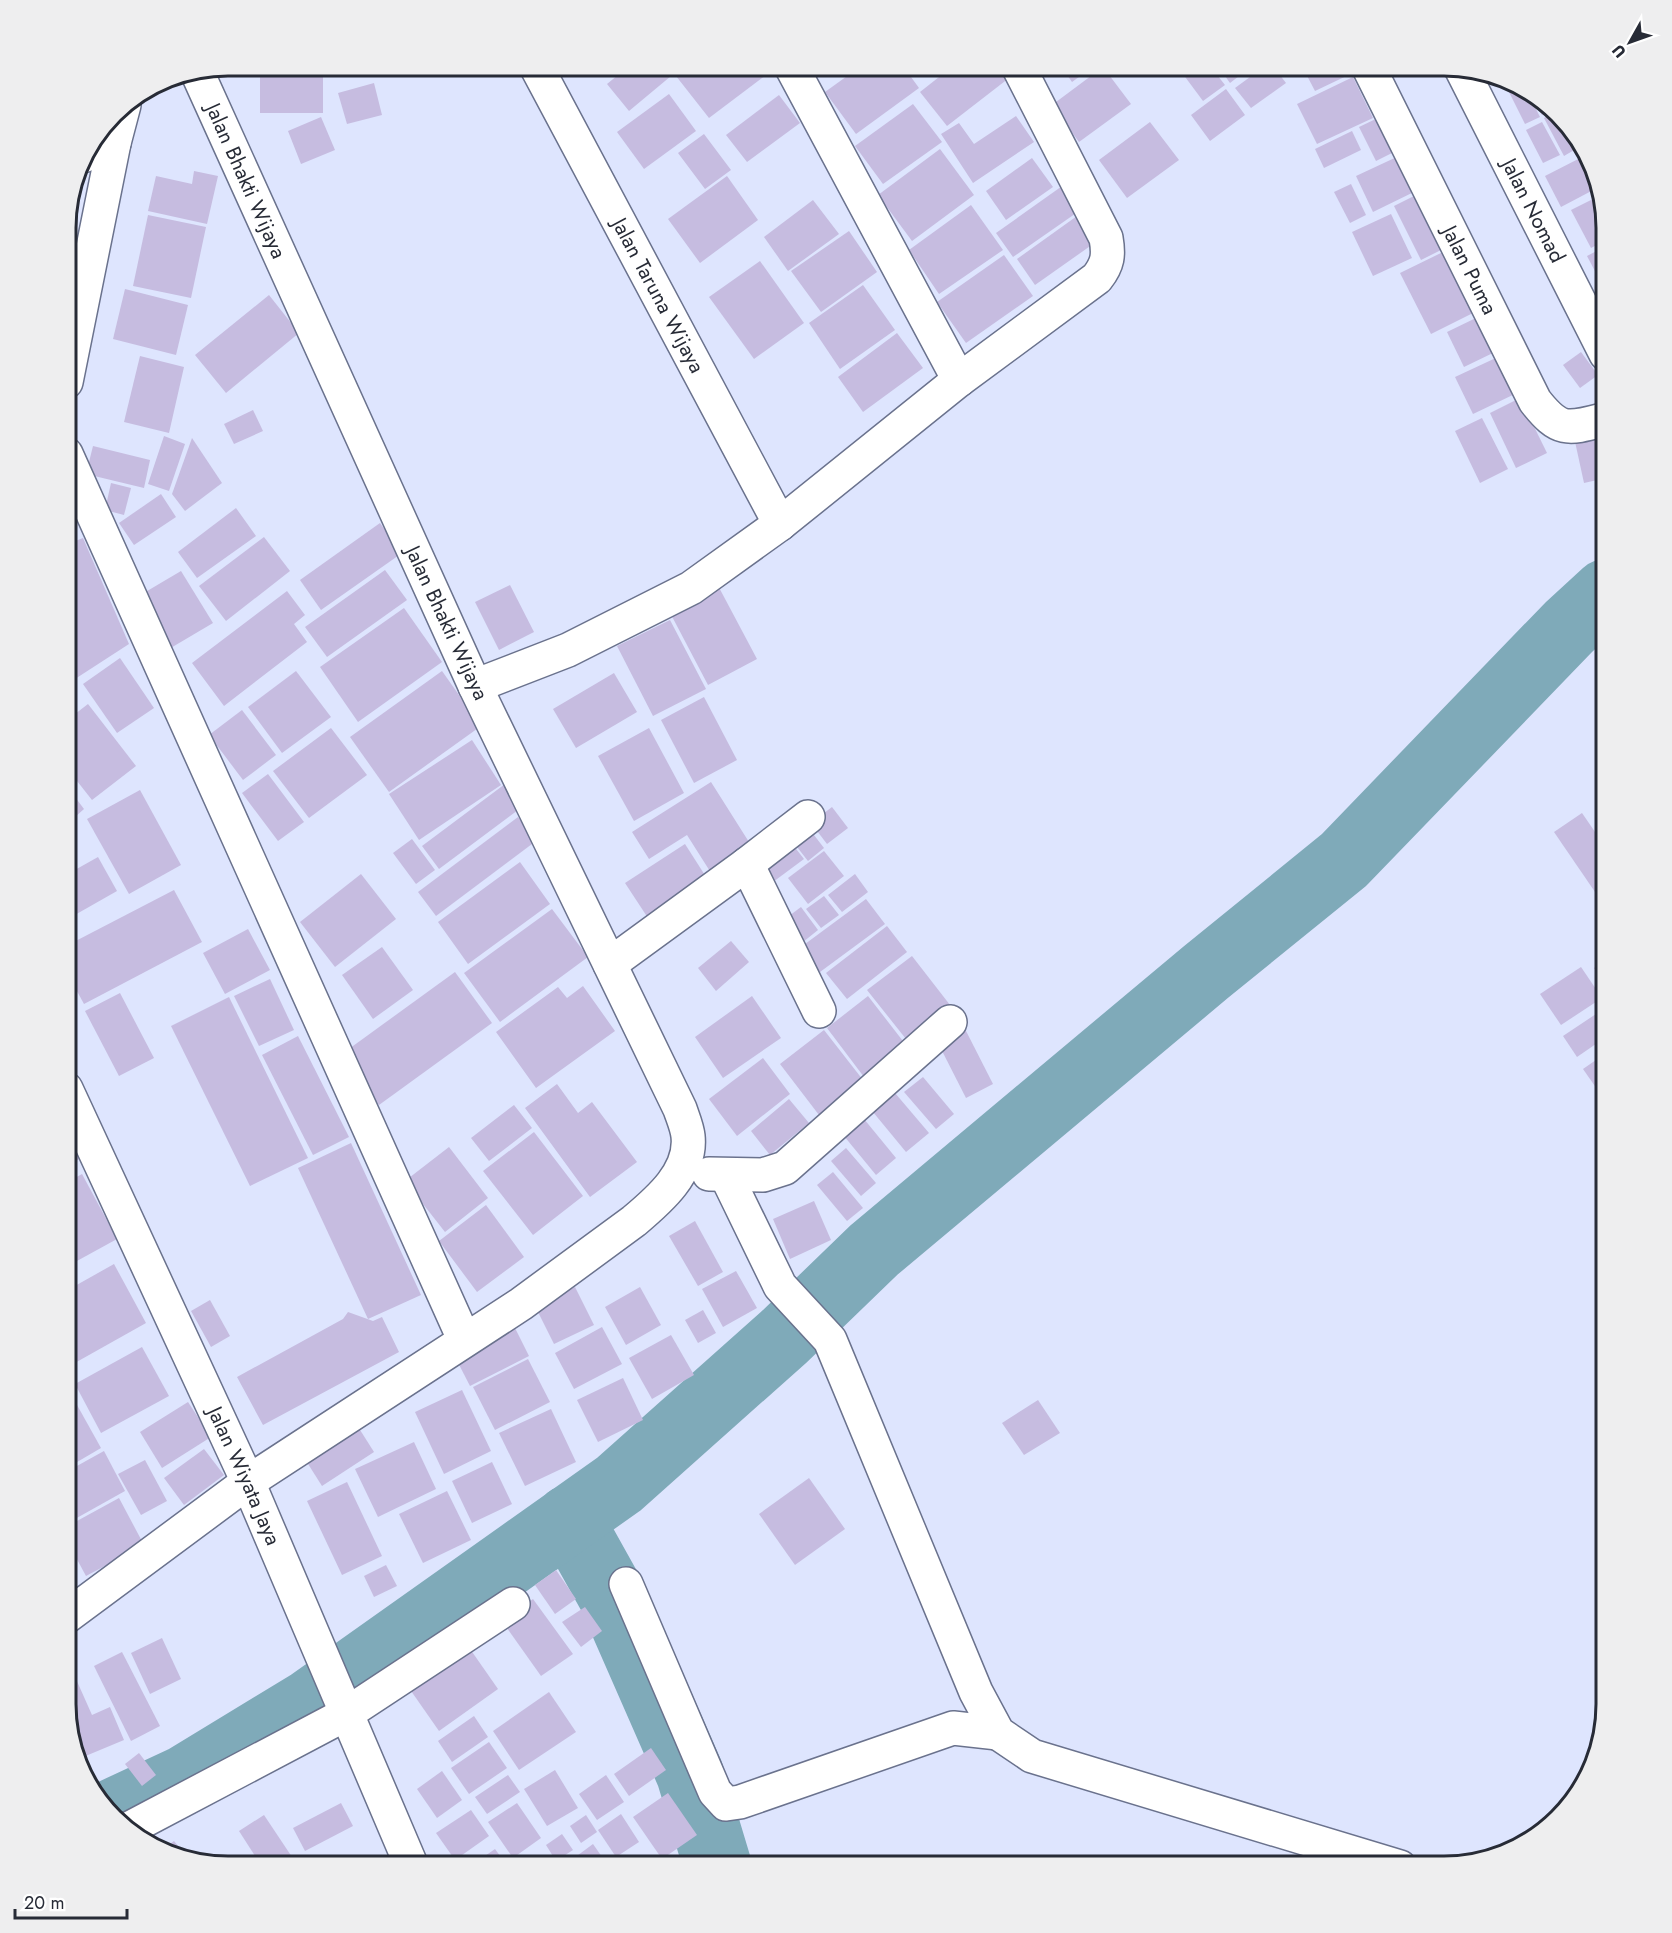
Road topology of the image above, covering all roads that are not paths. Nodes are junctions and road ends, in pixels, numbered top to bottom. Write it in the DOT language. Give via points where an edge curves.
graph roads {
  1 [pos="541,76"];
  2 [pos="797,76"];
  3 [pos="1023,77"];
  4 [pos="1373,77"];
  5 [pos="1466,78"];
  6 [pos="200,80"];
  7 [pos="119,123"];
  8 [pos="114,143"];
  9 [pos="99,149"];
  10 [pos="77,328"];
  11 [pos="1596,334"];
  12 [pos="959,380"];
  13 [pos="1596,422"];
  14 [pos="77,478"];
  15 [pos="780,524"];
  16 [pos="475,687"];
  17 [pos="808,817"];
  18 [pos="747,864"];
  19 [pos="610,964"];
  20 [pos="819,1011"];
  21 [pos="950,1022"];
  22 [pos="76,1111"];
  23 [pos="680,1173"];
  24 [pos="726,1175"];
  25 [pos="464,1339"];
  26 [pos="248,1482"];
  27 [pos="626,1584"];
  28 [pos="513,1604"];
  29 [pos="76,1610"];
  30 [pos="344,1711"];
  31 [pos="998,1733"];
  32 [pos="136,1825"];
  33 [pos="407,1856"];
  34 [pos="1364,1856"];
  1 -- 15 [label="street, Jalan Taruna Wijaya"];
  2 -- 12 [label="street"];
  3 -- 12 [label="street" via="1106,238 1109,256 1097,278"];
  4 -- 13 [label="street, Jalan Puma" via="1535,401 1558,425"];
  5 -- 11 [label="street, Jalan Nomad"];
  6 -- 16 [label="street, Jalan Bhakti Wijaya"];
  7 -- 8 [label="street"];
  8 -- 9 [label="street"];
  8 -- 10 [label="street"];
  12 -- 15 [label="street"];
  14 -- 25 [label="street"];
  15 -- 16 [label="street" via="681,593 568,650"];
  16 -- 19 [label="street, Jalan Bhakti Wijaya"];
  17 -- 18 [label="street"];
  18 -- 19 [label="street"];
  18 -- 20 [label="street"];
  19 -- 23 [label="street, Jalan Bhakti Wijaya" via="680,1109 688,1137 687,1156"];
  21 -- 24 [label="street" via="785,1168 763,1175"];
  22 -- 26 [label="street, Jalan Wiyata Jaya"];
  23 -- 24 [label="street"];
  23 -- 25 [label="street" via="634,1221 521,1304"];
  24 -- 31 [label="street" via="780,1287 830,1340 976,1692"];
  25 -- 26 [label="street"];
  26 -- 29 [label="street"];
  26 -- 30 [label="street, Jalan Wiyata Jaya"];
  27 -- 31 [label="street" via="716,1792 726,1804 954,1728"];
  28 -- 30 [label="street"];
  30 -- 32 [label="street"];
  30 -- 33 [label="street, Jalan Wiyata Jaya"];
  31 -- 34 [label="street" via="1032,1755"];
}
